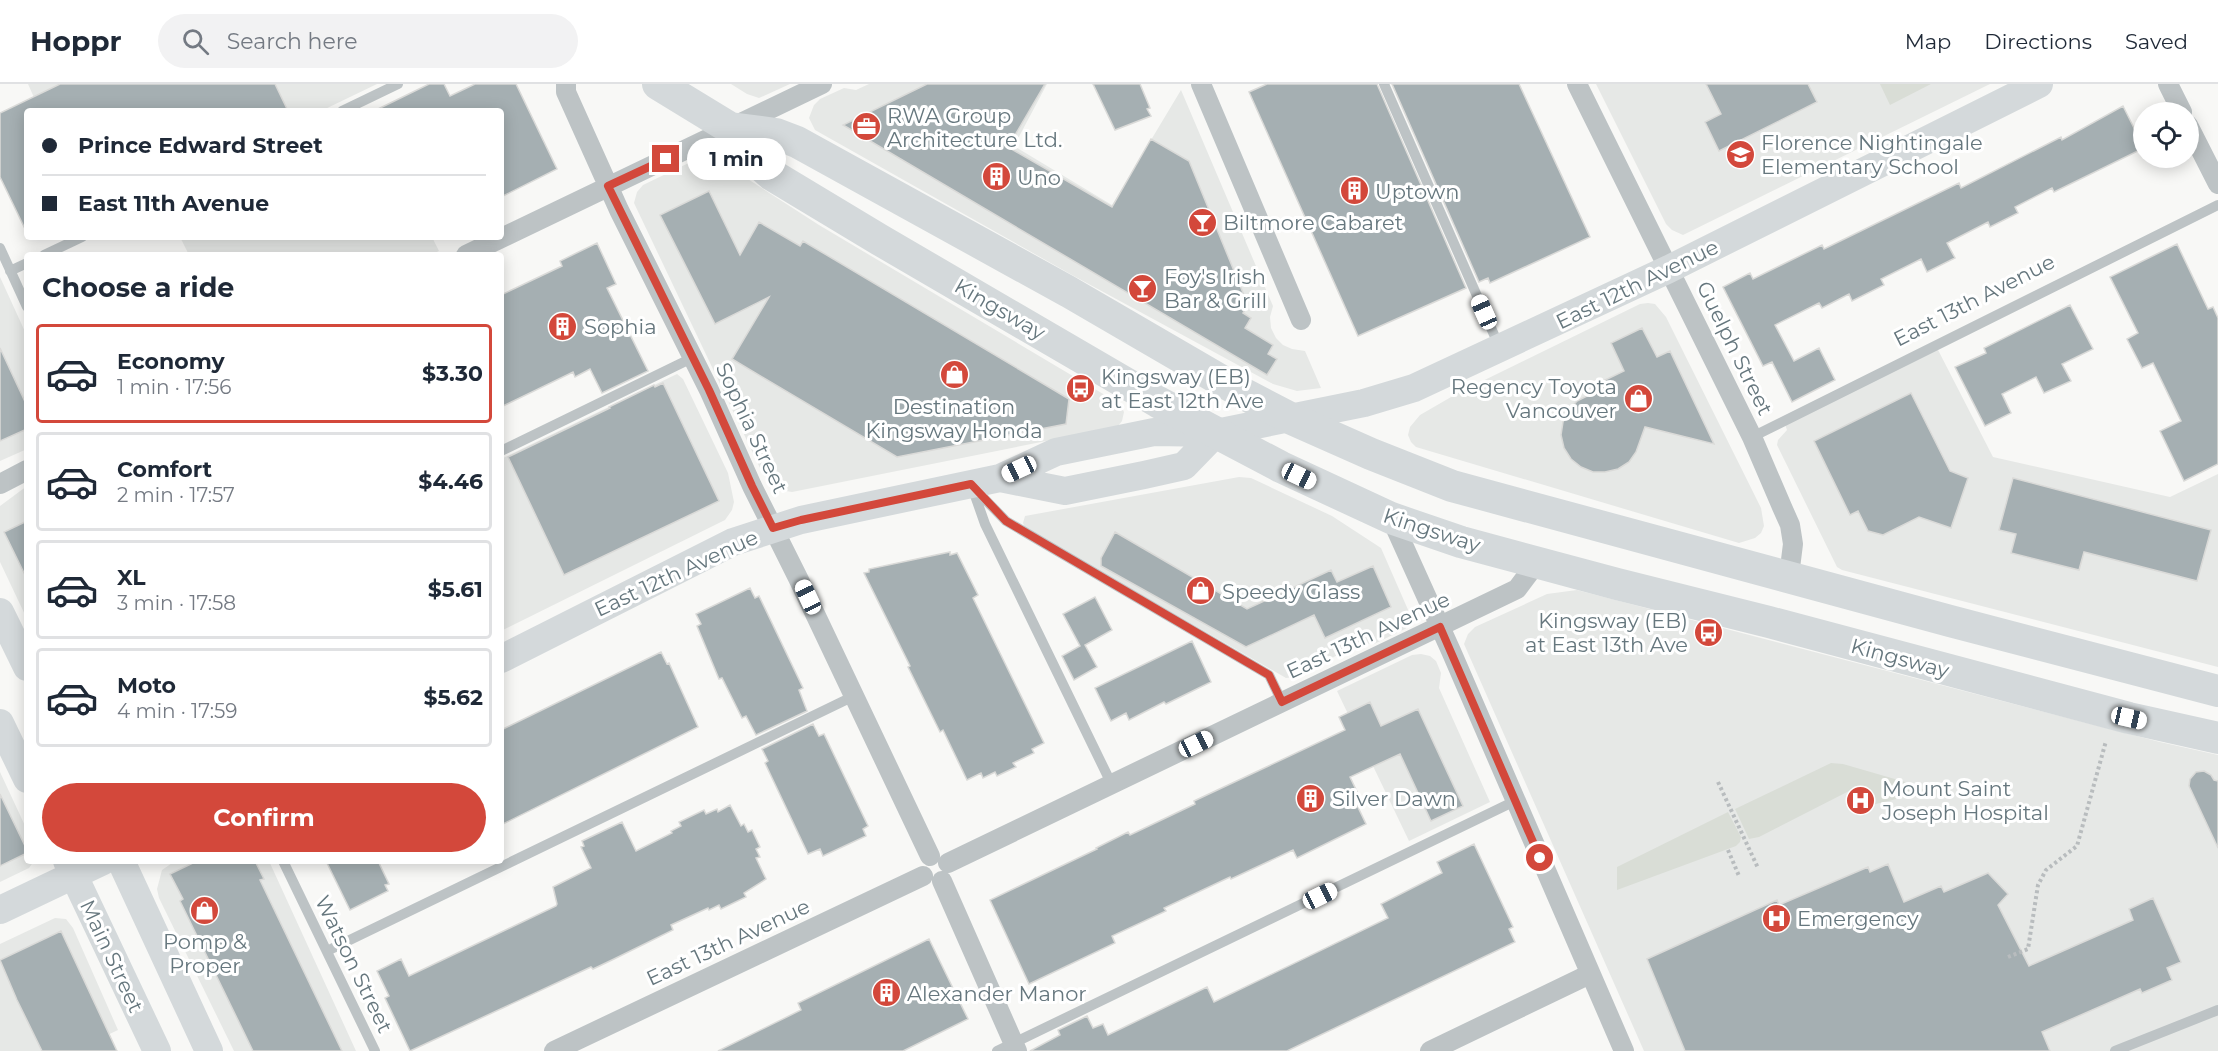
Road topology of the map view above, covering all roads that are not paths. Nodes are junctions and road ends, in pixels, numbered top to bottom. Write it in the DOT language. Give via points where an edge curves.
graph roads {
  1 [pos="398,84"];
  2 [pos="566,84"];
  3 [pos="658,84"];
  4 [pos="822,84"];
  5 [pos="1202,84"];
  6 [pos="1384,84"];
  7 [pos="1577,84"];
  8 [pos="2039,84"];
  9 [pos="2168,84"];
  10 [pos="2177,102"];
  11 [pos="348,108"];
  12 [pos="730,128"];
  13 [pos="2199,147"];
  14 [pos="2218,184"];
  15 [pos="608,186"];
  16 [pos="2218,205"];
  17 [pos="504,237"];
  18 [pos="75,240"];
  19 [pos="497,240"];
  20 [pos="0,248"];
  21 [pos="50,252"];
  22 [pos="472,252"];
  23 [pos="24,264"];
  24 [pos="1669,269"];
  25 [pos="10,271"];
  26 [pos="24,301"];
  27 [pos="1302,320"];
  28 [pos="1501,349"];
  29 [pos="692,358"];
  30 [pos="1292,419"];
  31 [pos="1216,433"];
  32 [pos="1752,437"];
  33 [pos="504,450"];
  34 [pos="24,471"];
  35 [pos="1000,478"];
  36 [pos="0,483"];
  37 [pos="971,484"];
  38 [pos="1390,518"];
  39 [pos="773,528"];
  40 [pos="1538,561"];
  41 [pos="1789,576"];
  42 [pos="0,612"];
  43 [pos="1440,627"];
  44 [pos="504,657"];
  45 [pos="24,661"];
  46 [pos="2218,691"];
  47 [pos="854,696"];
  48 [pos="1282,702"];
  49 [pos="0,723"];
  50 [pos="2218,738"];
  51 [pos="24,773"];
  52 [pos="1112,785"];
  53 [pos="1515,801"];
  54 [pos="89,864"];
  55 [pos="122,864"];
  56 [pos="284,864"];
  57 [pos="940,867"];
  58 [pos="70,868"];
  59 [pos="0,910"];
  60 [pos="327,951"];
  61 [pos="1590,974"];
  62 [pos="2218,1010"];
  63 [pos="1009,1049"];
  64 [pos="157,1051"];
  65 [pos="209,1051"];
  66 [pos="375,1051"];
  67 [pos="554,1051"];
  68 [pos="1430,1051"];
  69 [pos="1624,1051"];
  70 [pos="2115,1051"];
  1 -- 11 [label="lane"];
  2 -- 15 [label="street, Sophia Street" via="566,92"];
  3 -- 12 [label="main road, Kingsway"];
  4 -- 12 [label="street"];
  5 -- 27 [label="street"];
  6 -- 28 [label="lane"];
  7 -- 24 [label="street, Guelph Street"];
  8 -- 24 [label="street, East 12th Avenue"];
  9 -- 10 [label="street"];
  12 -- 15 [label="street"];
  12 -- 30 [label="main road, Kingsway" via="776,134 797,142"];
  12 -- 31 [label="main road, Kingsway" via="744,150 772,175"];
  13 -- 14 [label="street"];
  15 -- 17 [label="street"];
  15 -- 29 [label="street, Sophia Street"];
  16 -- 32 [label="lane, East 13th Avenue"];
  18 -- 21 [label="lane"];
  19 -- 22 [label="street"];
  20 -- 25 [label="lane"];
  23 -- 25 [label="lane"];
  24 -- 28 [label="street, East 12th Avenue"];
  24 -- 32 [label="street, Guelph Street"];
  25 -- 26 [label="lane"];
  28 -- 30 [label="street, East 12th Avenue" via="1414,388"];
  29 -- 33 [label="lane"];
  29 -- 39 [label="street, Sophia Street"];
  30 -- 31 [label="street, East 12th Avenue"];
  30 -- 41 [label="main road, Kingsway" via="1452,486"];
  31 -- 35 [label="street, East 12th Avenue" via="1154,432 1078,447 1056,452"];
  31 -- 35 [label="street, East 12th Avenue" via="1184,466 1065,491"];
  31 -- 38 [label="main road, Kingsway"];
  32 -- 41 [label="street, Guelph Street" via="1790,525 1793,544"];
  34 -- 36 [label="street"];
  35 -- 37 [label="street, East 12th Avenue"];
  37 -- 39 [label="street, East 12th Avenue"];
  37 -- 48 [label="lane" via="1006,521 1269,675"];
  37 -- 52 [label="lane" via="985,524"];
  38 -- 40 [label="main road, Kingsway" via="1461,542"];
  38 -- 43 [label="street"];
  39 -- 44 [label="street, East 12th Avenue" via="695,561"];
  39 -- 47 [label="street, Sophia Street"];
  40 -- 43 [label="street, East 13th Avenue" via="1517,589"];
  40 -- 50 [label="main road, Kingsway" via="2017,689"];
  41 -- 46 [label="main road, Kingsway"];
  42 -- 45 [label="street"];
  43 -- 48 [label="street, East 13th Avenue"];
  43 -- 53 [label="street"];
  47 -- 57 [label="street, Sophia Street"];
  47 -- 60 [label="lane"];
  48 -- 52 [label="street, East 13th Avenue"];
  49 -- 51 [label="street"];
  52 -- 57 [label="street, East 13th Avenue"];
  53 -- 61 [label="street"];
  53 -- 63 [label="lane"];
  54 -- 58 [label="street"];
  55 -- 65 [label="street"];
  56 -- 60 [label="lane, Watson Street"];
  57 -- 63 [label="street, Sophia Street"];
  57 -- 67 [label="street, East 13th Avenue" via="923,862 923,876"];
  58 -- 59 [label="street"];
  58 -- 64 [label="street, Main Street"];
  60 -- 66 [label="lane, Watson Street"];
  61 -- 68 [label="street"];
  61 -- 69 [label="street"];
  62 -- 70 [label="lane"];
}
